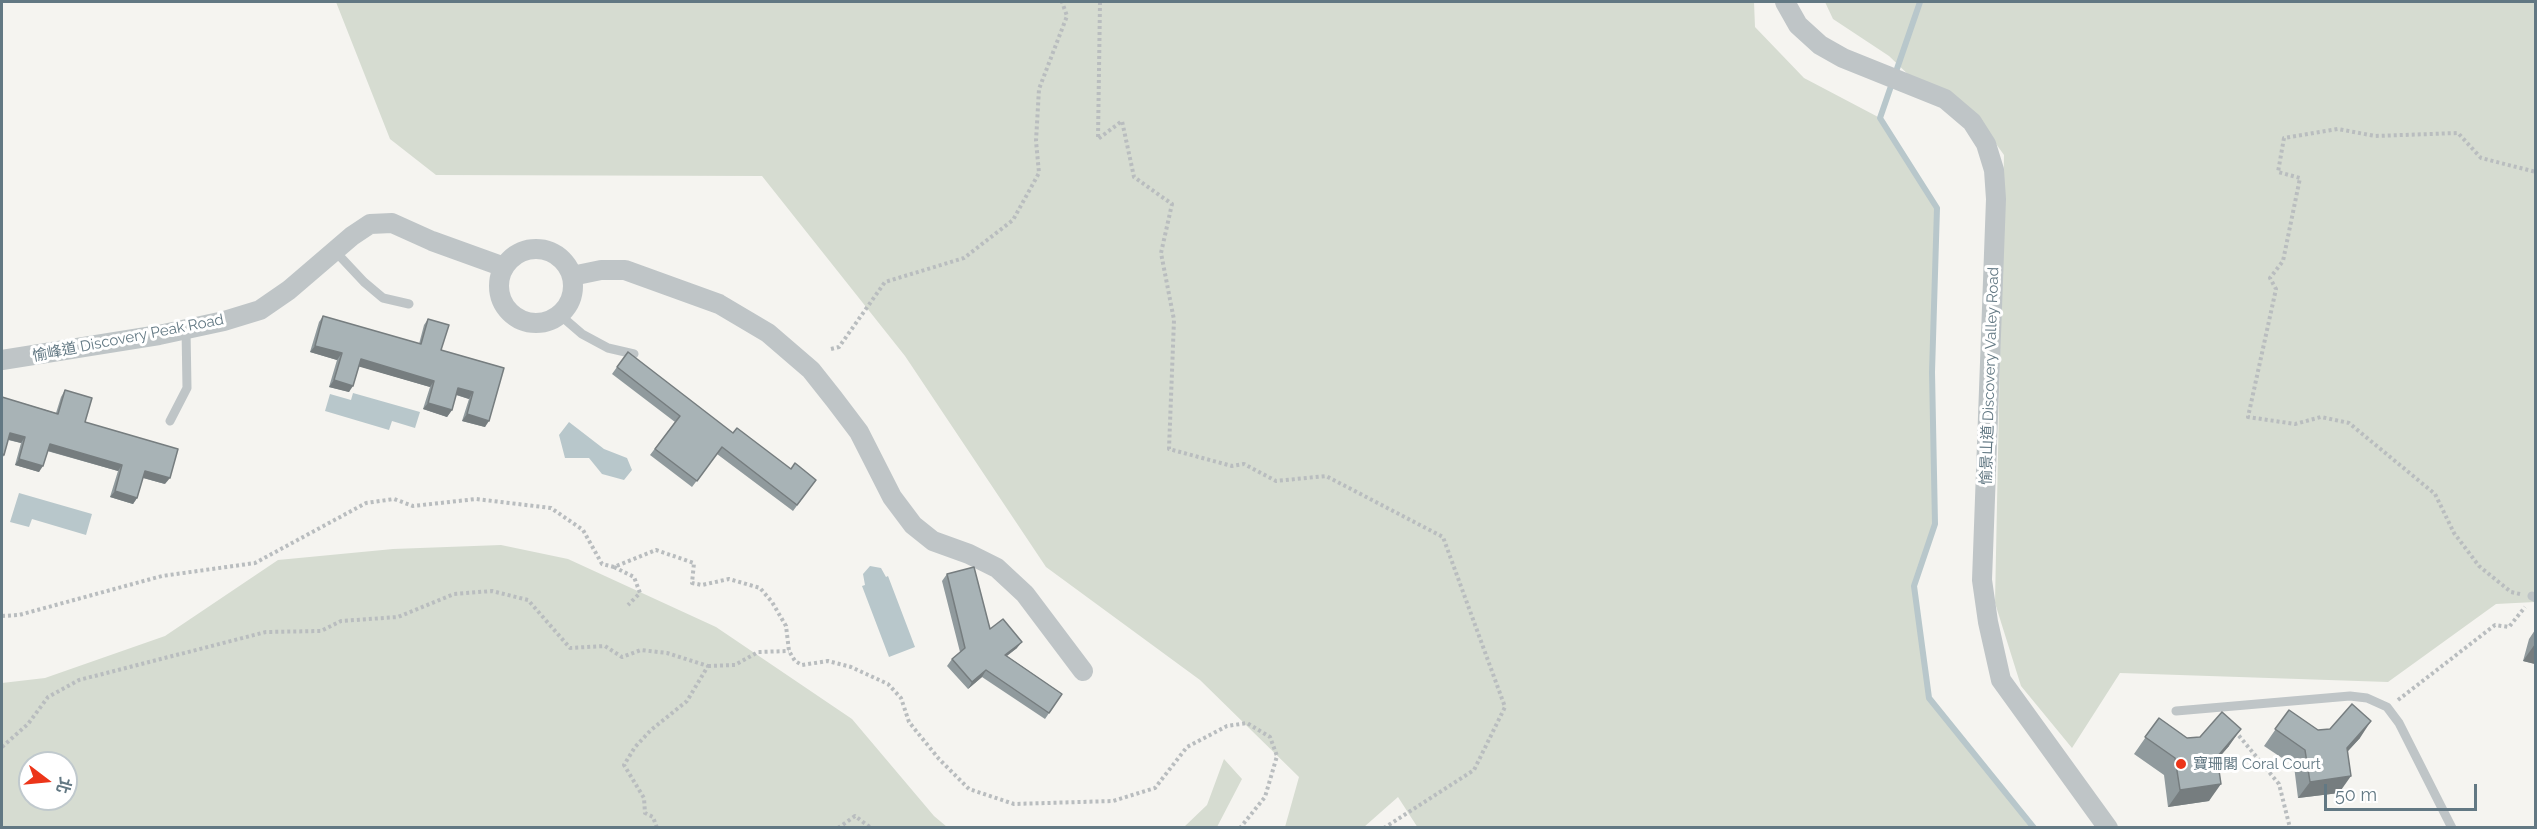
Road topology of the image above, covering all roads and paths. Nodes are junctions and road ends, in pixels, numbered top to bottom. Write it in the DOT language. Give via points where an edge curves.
graph roads {
  1 [pos="1062,2"];
  2 [pos="1100,2"];
  3 [pos="1785,2"];
  4 [pos="2535,172"];
  5 [pos="334,250"];
  6 [pos="504,267"];
  7 [pos="572,276"];
  8 [pos="409,304"];
  9 [pos="560,315"];
  10 [pos="186,329"];
  11 [pos="831,349"];
  12 [pos="633,354"];
  13 [pos="2,360"];
  14 [pos="170,421"];
  15 [pos="614,567"];
  16 [pos="2534,597"];
  17 [pos="628,605"];
  18 [pos="2,616"];
  19 [pos="789,651"];
  20 [pos="708,666"];
  21 [pos="1083,670"];
  22 [pos="2215,707"];
  23 [pos="2387,707"];
  24 [pos="2176,711"];
  25 [pos="2,747"];
  26 [pos="657,828"];
  27 [pos="838,828"];
  28 [pos="871,828"];
  29 [pos="1240,828"];
  30 [pos="1384,828"];
  31 [pos="2108,828"];
  32 [pos="2290,828"];
  33 [pos="2452,828"];
  1 -- 11 [label="path" via="1066,16 1039,89 1039,173 1013,220 964,258 885,282 839,348"];
  2 -- 30 [label="path" via="1098,139 1122,121 1134,177 1172,204 1161,253 1174,320 1169,448 1232,466 1244,464 1276,481 1326,476 1443,537 1505,706 1474,770"];
  3 -- 31 [label="street, 愉景山道 Discovery Valley Road" via="1808,36 1831,52 1945,99 1972,122 1986,144 1994,170 1996,199 1983,580 1988,622 2001,680"];
  4 -- 16 [label="path" via="2481,158 2458,133 2375,136 2338,129 2283,138 2278,172 2300,178 2283,261 2270,278 2276,289 2248,417 2295,424 2320,417 2349,423 2435,494 2454,533 2479,566 2511,592"];
  5 -- 6 [label="street, 愉峰道 Discovery Peak Road" via="370,224 392,223"];
  5 -- 8 [label="lane" via="383,298"];
  5 -- 10 [label="street, 愉峰道 Discovery Peak Road" via="260,310"];
  6 -- 7 [label="street" via="512,257 535,248 558,256"];
  6 -- 9 [label="street" via="499,289 508,310 527,323 550,321"];
  7 -- 9 [label="street" via="572,297"];
  7 -- 21 [label="street" via="625,270 729,310 768,333 811,370 859,432 892,497 913,525 933,541 997,568 1025,594"];
  9 -- 12 [label="lane" via="582,334 608,348"];
  10 -- 13 [label="street, 愉峰道 Discovery Peak Road"];
  10 -- 14 [label="lane" via="187,388"];
  15 -- 17 [label="path" via="634,576 640,593"];
  15 -- 18 [label="path" via="602,564 584,530 551,508 476,500 413,506 394,499 366,503 255,563 162,576 19,615"];
  15 -- 19 [label="path" via="656,550 694,564 692,583 702,585 729,579 760,588 786,626"];
  16 -- 23 [label="path" via="2509,627 2495,624"];
  19 -- 20 [label="path" via="758,652 735,665"];
  19 -- 29 [label="path" via="802,666 828,661 888,684 901,698 916,732 969,789 1014,804 1113,801 1155,788 1187,747 1227,726 1247,723 1270,737 1277,756 1265,796"];
  20 -- 25 [label="path" via="667,653 641,650 622,657 606,646 570,648 528,600 492,591 454,594 398,617 341,621 321,632 266,632 79,680 48,697 28,724"];
  20 -- 26 [label="path" via="687,701 643,738 624,765 644,798 645,813 653,817"];
  22 -- 23 [label="lane" via="2350,696"];
  22 -- 24 [label="lane"];
  22 -- 32 [label="path" via="2279,784"];
  23 -- 33 [label="lane"];
  27 -- 28 [label="path" via="855,816"];
}
